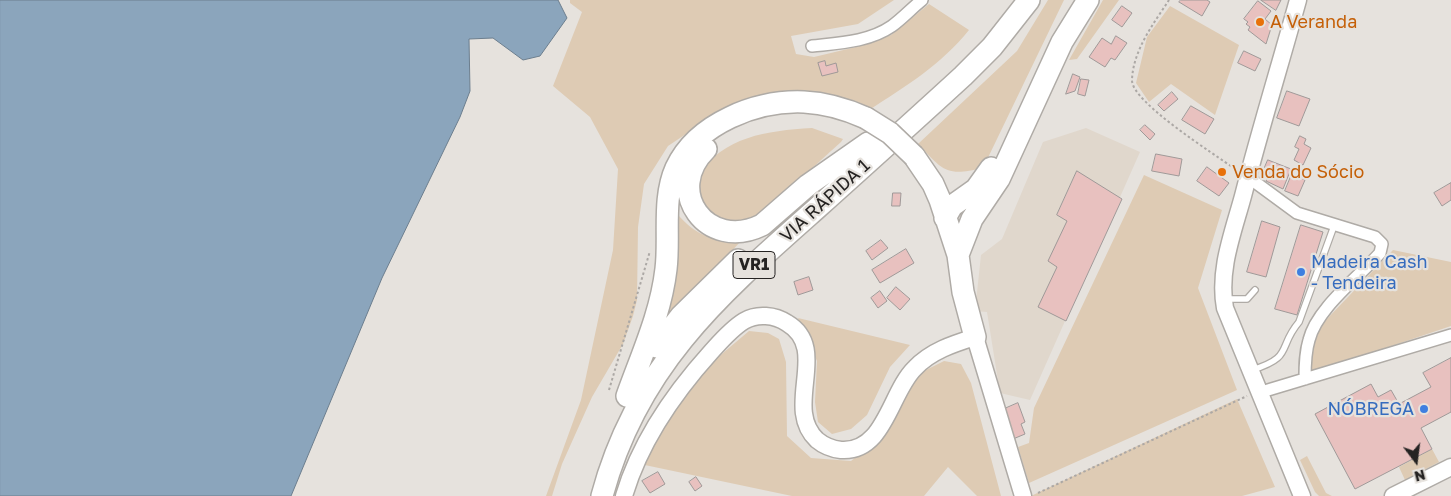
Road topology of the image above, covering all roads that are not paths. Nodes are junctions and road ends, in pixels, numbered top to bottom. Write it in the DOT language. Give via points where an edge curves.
graph roads {
  1 [pos="922,0"];
  2 [pos="1011,0"];
  3 [pos="1029,0"];
  4 [pos="1075,0"];
  5 [pos="1088,0"];
  6 [pos="1298,0"];
  7 [pos="812,46"];
  8 [pos="863,129"];
  9 [pos="909,160"];
  10 [pos="1248,177"];
  11 [pos="933,184"];
  12 [pos="978,198"];
  13 [pos="941,219"];
  14 [pos="1334,226"];
  15 [pos="958,255"];
  16 [pos="1255,290"];
  17 [pos="963,292"];
  18 [pos="1223,298"];
  19 [pos="1451,335"];
  20 [pos="974,337"];
  21 [pos="1250,371"];
  22 [pos="1305,379"];
  23 [pos="618,393"];
  24 [pos="1258,393"];
  25 [pos="1451,467"];
  26 [pos="587,496"];
  27 [pos="602,496"];
  28 [pos="624,496"];
  29 [pos="1023,496"];
  30 [pos="1302,496"];
  31 [pos="1393,496"];
  1 -- 7 [label="street" via="892,26 874,35 854,42"];
  2 -- 8 [label="highway, VIA RÁPIDA 1 / VR1" via="979,40 950,69"];
  3 -- 27 [label="highway, VIA RÁPIDA 1 / VR1" via="998,40 963,76 729,288 692,326 666,360 640,403 621,442"];
  4 -- 12 [label="highway" via="1034,76"];
  5 -- 12 [label="highway" via="1062,42 998,179"];
  6 -- 10 [label="main road"];
  8 -- 8 [label="highway" via="808,185 762,225 754,229 723,231 706,223 697,212 689,189 693,165 709,147 740,127 777,115 796,114 827,117"];
  8 -- 9 [label="highway, bridge" via="890,133"];
  8 -- 23 [label="highway, VIA RÁPIDA 1 / VR1" via="710,286"];
  8 -- 23 [label="highway" via="837,107 796,102 770,105 728,119 687,151 671,181 666,269 659,304"];
  9 -- 11 [label="highway"];
  9 -- 13 [label="highway"];
  10 -- 14 [label="street" via="1297,213"];
  10 -- 18 [label="main road" via="1222,272"];
  11 -- 12 [label="highway"];
  11 -- 13 [label="highway"];
  12 -- 13 [label="highway" via="952,206"];
  12 -- 15 [label="highway"];
  13 -- 15 [label="highway"];
  13 -- 17 [label="highway" via="947,258"];
  14 -- 21 [label="lane" via="1299,322 1284,352 1273,362"];
  14 -- 22 [label="street" via="1375,237 1383,248 1314,326 1306,354"];
  15 -- 17 [label="highway"];
  16 -- 18 [label="lane" via="1243,301"];
  17 -- 20 [label="highway"];
  18 -- 21 [label="main road" via="1224,308"];
  19 -- 22 [label="street"];
  20 -- 28 [label="main road" via="948,346 914,368 872,439 857,447 841,450 820,442 805,424 802,407 807,353 800,335 789,324 767,315 745,320 728,333 676,394 649,436"];
  20 -- 29 [label="main road"];
  21 -- 24 [label="main road"];
  22 -- 24 [label="street"];
  23 -- 26 [label="highway, VIA RÁPIDA 1 / VR1" via="608,437"];
  24 -- 30 [label="main road"];
  25 -- 31 [label="main road"];
}
